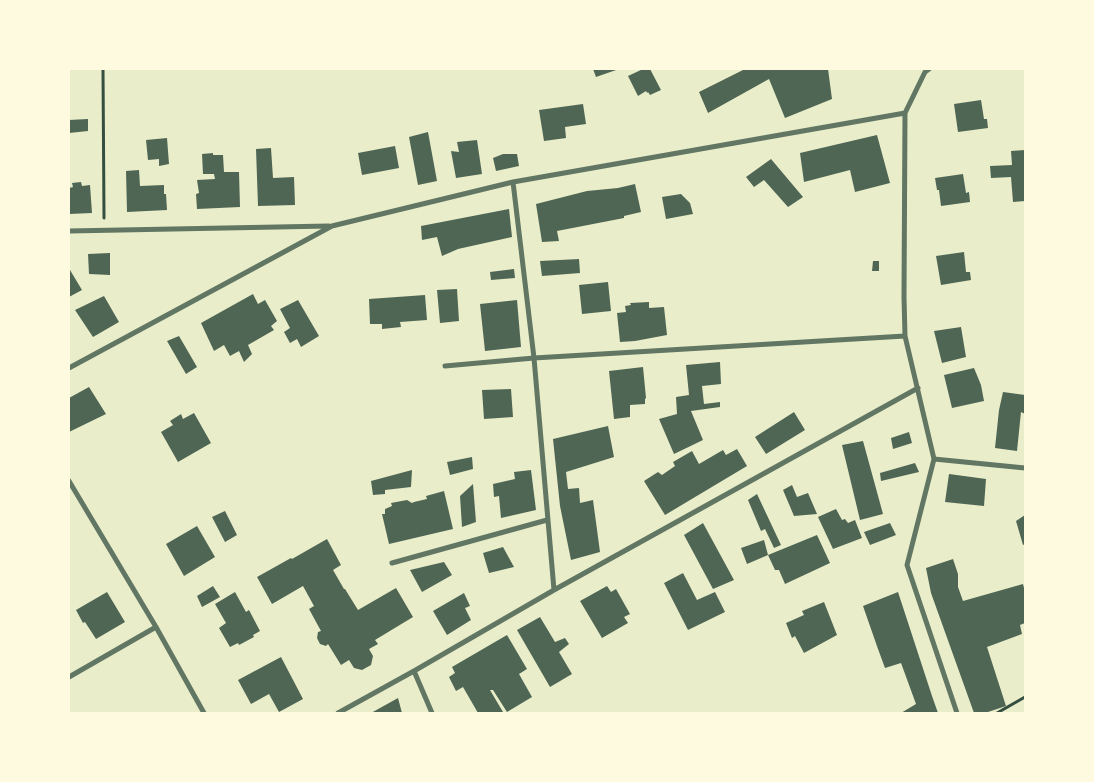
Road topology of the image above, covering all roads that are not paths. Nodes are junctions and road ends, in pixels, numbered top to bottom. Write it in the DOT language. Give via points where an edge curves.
graph roads {
  1 [pos="929,69"];
  2 [pos="905,113"];
  3 [pos="513,182"];
  4 [pos="332,226"];
  5 [pos="69,231"];
  6 [pos="906,336"];
  7 [pos="534,358"];
  8 [pos="445,366"];
  9 [pos="69,368"];
  10 [pos="918,388"];
  11 [pos="934,459"];
  12 [pos="1025,468"];
  13 [pos="69,481"];
  14 [pos="547,520"];
  15 [pos="392,563"];
  16 [pos="554,590"];
  17 [pos="156,627"];
  18 [pos="414,671"];
  19 [pos="69,677"];
  20 [pos="204,713"];
  21 [pos="338,713"];
  22 [pos="432,713"];
  23 [pos="957,713"];
  1 -- 2 [label="street"];
  2 -- 3 [label="street"];
  2 -- 6 [label="street"];
  3 -- 4 [label="street"];
  3 -- 7 [label="street"];
  4 -- 5 [label="street"];
  4 -- 9 [label="street"];
  6 -- 7 [label="street"];
  6 -- 10 [label="street"];
  7 -- 8 [label="street"];
  7 -- 14 [label="street"];
  10 -- 11 [label="street"];
  10 -- 16 [label="street"];
  11 -- 12 [label="street"];
  11 -- 23 [label="street" via="907,565"];
  13 -- 17 [label="street"];
  14 -- 15 [label="street"];
  14 -- 16 [label="street"];
  16 -- 18 [label="street"];
  17 -- 19 [label="street"];
  17 -- 20 [label="street"];
  18 -- 21 [label="street"];
  18 -- 22 [label="street"];
}
